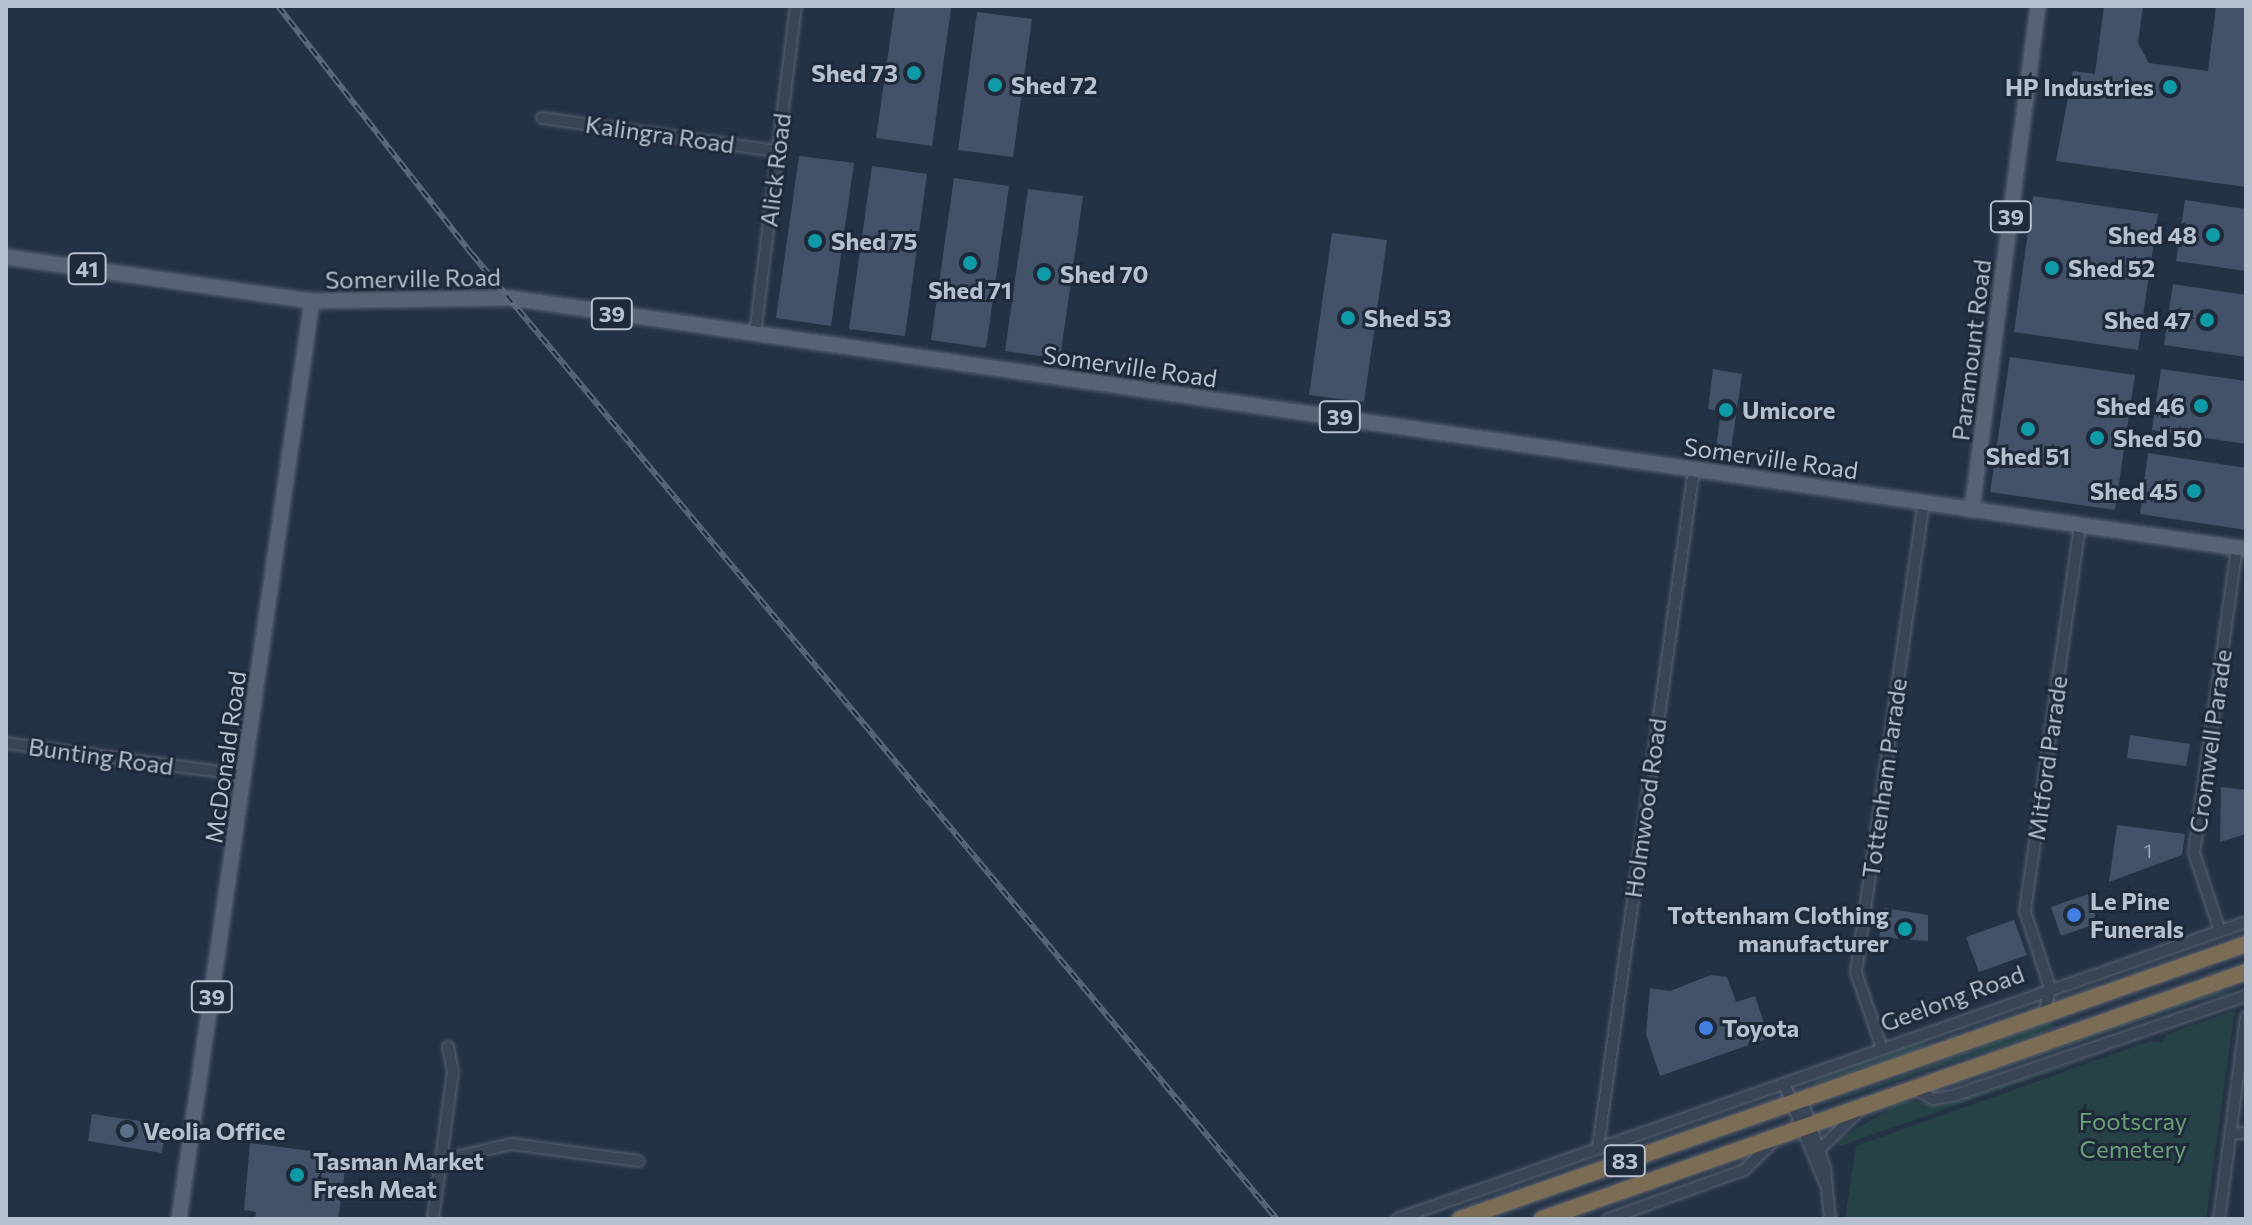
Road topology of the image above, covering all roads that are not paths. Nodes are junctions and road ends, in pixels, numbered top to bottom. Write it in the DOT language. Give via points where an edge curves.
graph roads {
  1 [pos="796,6"];
  2 [pos="2038,6"];
  3 [pos="542,118"];
  4 [pos="777,151"];
  5 [pos="6,257"];
  6 [pos="312,301"];
  7 [pos="755,334"];
  8 [pos="1694,469"];
  9 [pos="1924,503"];
  10 [pos="1972,510"];
  11 [pos="2080,525"];
  12 [pos="2242,549"];
  13 [pos="6,743"];
  14 [pos="244,775"];
  15 [pos="2246,922"];
  16 [pos="2220,931"];
  17 [pos="2246,944"];
  18 [pos="2223,952"];
  19 [pos="2241,972"];
  20 [pos="2050,988"];
  21 [pos="2246,997"];
  22 [pos="2058,1010"];
  23 [pos="2246,1017"];
  24 [pos="2084,1027"];
  25 [pos="448,1046"];
  26 [pos="1882,1049"];
  27 [pos="1784,1084"];
  28 [pos="1913,1088"];
  29 [pos="1796,1101"];
  30 [pos="1865,1105"];
  31 [pos="1675,1121"];
  32 [pos="1805,1126"];
  33 [pos="2246,1133"];
  34 [pos="2231,1134"];
  35 [pos="1779,1135"];
  36 [pos="1696,1136"];
  37 [pos="1598,1147"];
  38 [pos="1820,1149"];
  39 [pos="442,1160"];
  40 [pos="639,1161"];
  41 [pos="1825,1183"];
  42 [pos="179,1219"];
  43 [pos="433,1219"];
  44 [pos="1397,1219"];
  45 [pos="1460,1219"];
  46 [pos="1542,1219"];
  47 [pos="1608,1219"];
  48 [pos="1830,1219"];
  49 [pos="2219,1219"];
  1 -- 4 [label="street, Alick Road"];
  2 -- 10 [label="main road, Paramount Road / 39"];
  3 -- 4 [label="street, Kalingra Road"];
  4 -- 7 [label="street, Alick Road"];
  5 -- 6 [label="main road, Somerville Road / 41"];
  6 -- 7 [label="main road, Somerville Road / 39" via="503,297"];
  6 -- 14 [label="main road, McDonald Road / 39"];
  7 -- 8 [label="main road, Somerville Road / 39"];
  8 -- 9 [label="main road, Somerville Road / 39"];
  8 -- 37 [label="street, Holmwood Road"];
  9 -- 10 [label="main road, Somerville Road / 39"];
  9 -- 26 [label="street, Tottenham Parade" via="1856,972"];
  10 -- 11 [label="main road, Somerville Road"];
  11 -- 12 [label="main road, Somerville Road"];
  11 -- 20 [label="street, Mitford Parade" via="2025,911"];
  12 -- 16 [label="street, Cromwell Parade" via="2194,853"];
  13 -- 14 [label="street, Bunting Road"];
  14 -- 42 [label="main road, McDonald Road / 39"];
  15 -- 16 [label="street, Geelong Road"];
  16 -- 20 [label="street, Geelong Road"];
  17 -- 18 [label="highway, Geelong Road / 83"];
  18 -- 19 [label="highway"];
  18 -- 22 [label="highway, Geelong Road / 83"];
  19 -- 21 [label="street"];
  19 -- 24 [label="highway, 83"];
  20 -- 22 [label="street"];
  20 -- 22 [label="street"];
  20 -- 26 [label="street, Geelong Road"];
  21 -- 28 [label="street" via="1953,1096 1933,1099"];
  22 -- 24 [label="highway"];
  22 -- 29 [label="highway, Geelong Road / 83"];
  23 -- 34 [label="street"];
  24 -- 28 [label="highway, 83"];
  25 -- 39 [label="street" via="453,1072"];
  26 -- 27 [label="street, Geelong Road"];
  27 -- 29 [label="street"];
  27 -- 31 [label="street, Geelong Road"];
  28 -- 30 [label="highway, 83"];
  29 -- 32 [label="street"];
  29 -- 36 [label="highway, Geelong Road / 83"];
  30 -- 32 [label="highway, 83"];
  30 -- 38 [label="street"];
  31 -- 36 [label="street"];
  31 -- 37 [label="street, Geelong Road"];
  32 -- 35 [label="highway, 83"];
  32 -- 38 [label="street"];
  32 -- 41 [label="street"];
  33 -- 34 [label="street"];
  34 -- 49 [label="street"];
  35 -- 46 [label="highway, 83"];
  35 -- 47 [label="street" via="1744,1170"];
  36 -- 45 [label="highway, Geelong Road / 83"];
  37 -- 44 [label="street, Geelong Road"];
  38 -- 41 [label="street"];
  39 -- 40 [label="street" via="512,1144"];
  39 -- 43 [label="street"];
  41 -- 48 [label="street"];
}
